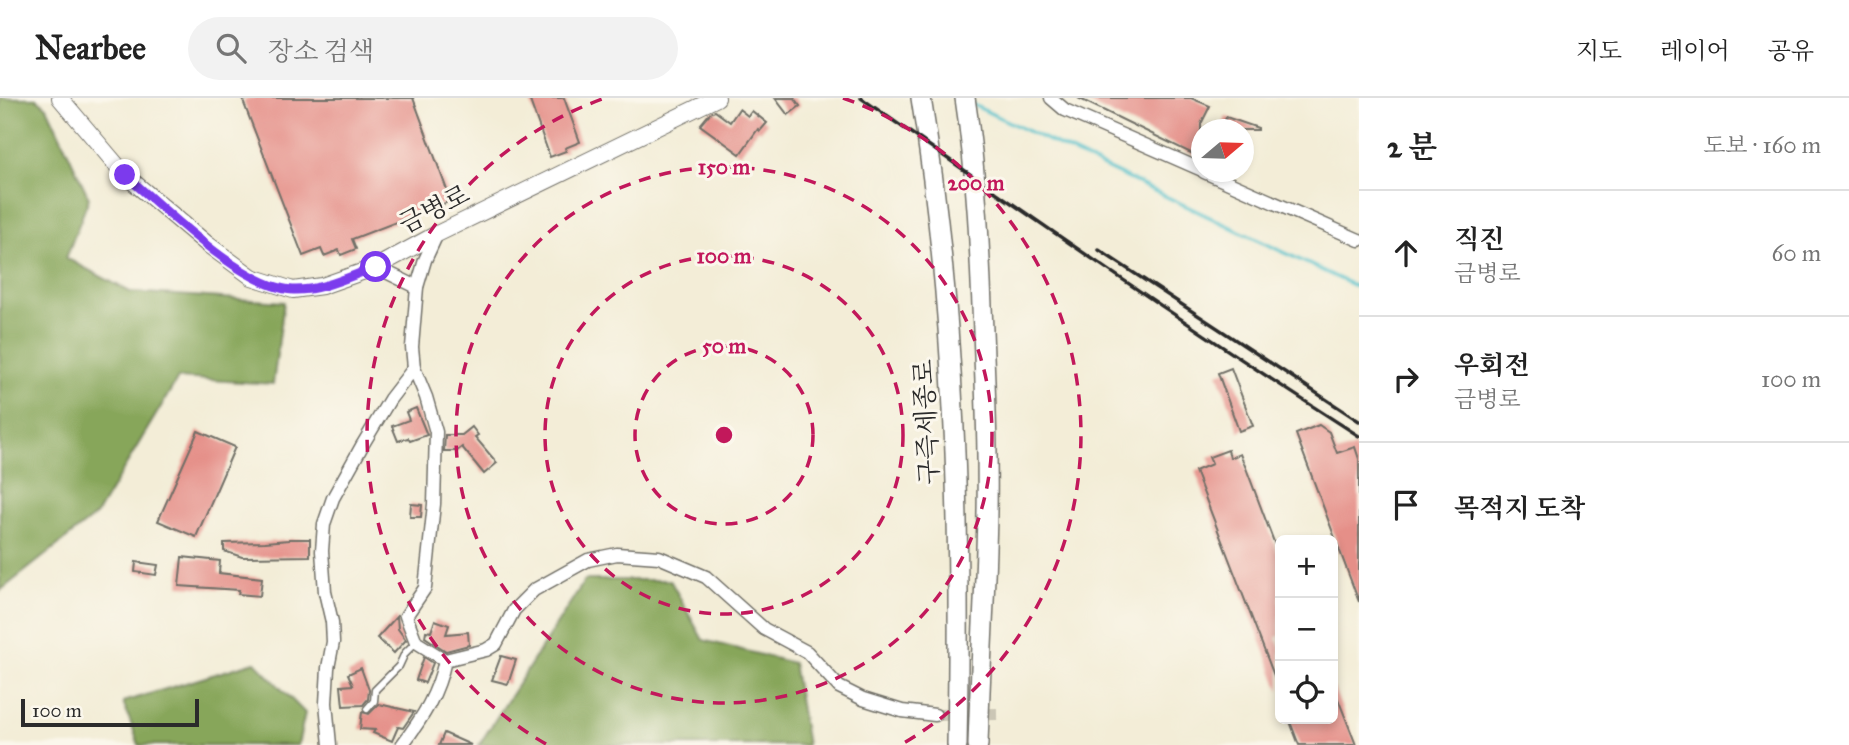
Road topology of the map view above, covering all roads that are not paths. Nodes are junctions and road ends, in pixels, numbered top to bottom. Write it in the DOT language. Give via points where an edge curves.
graph roads {
  1 [pos="60,98"];
  2 [pos="717,98"];
  3 [pos="965,98"];
  4 [pos="1051,98"];
  5 [pos="922,105"];
  6 [pos="1191,166"];
  7 [pos="1228,182"];
  8 [pos="437,234"];
  9 [pos="1359,240"];
  10 [pos="376,267"];
  11 [pos="417,287"];
  12 [pos="414,368"];
  13 [pos="416,642"];
  14 [pos="445,660"];
  15 [pos="366,709"];
  16 [pos="935,715"];
  17 [pos="330,745"];
  18 [pos="402,745"];
  19 [pos="957,745"];
  20 [pos="978,745"];
  1 -- 10 [label="street, 금병로" via="125,175 252,277 293,290 322,286"];
  2 -- 8 [label="street, 금병로"];
  3 -- 20 [label="highway" via="981,280 987,485"];
  4 -- 6 [label="street" via="1065,110"];
  5 -- 19 [label="highway, 구즉세종로" via="936,200 954,402"];
  7 -- 9 [label="street"];
  8 -- 10 [label="street, 금병로"];
  8 -- 11 [label="street"];
  10 -- 11 [label="street"];
  11 -- 12 [label="street"];
  12 -- 13 [label="street" via="436,432 437,466 425,588 406,616"];
  12 -- 17 [label="street" via="356,457 324,524 325,592 333,642 326,703"];
  13 -- 14 [label="street"];
  13 -- 15 [label="lane" via="375,690"];
  14 -- 16 [label="street" via="496,644 513,610 534,590 588,560 617,554 659,557 706,577 764,629 807,652 839,687 902,711"];
  14 -- 18 [label="street" via="441,682"];
}
